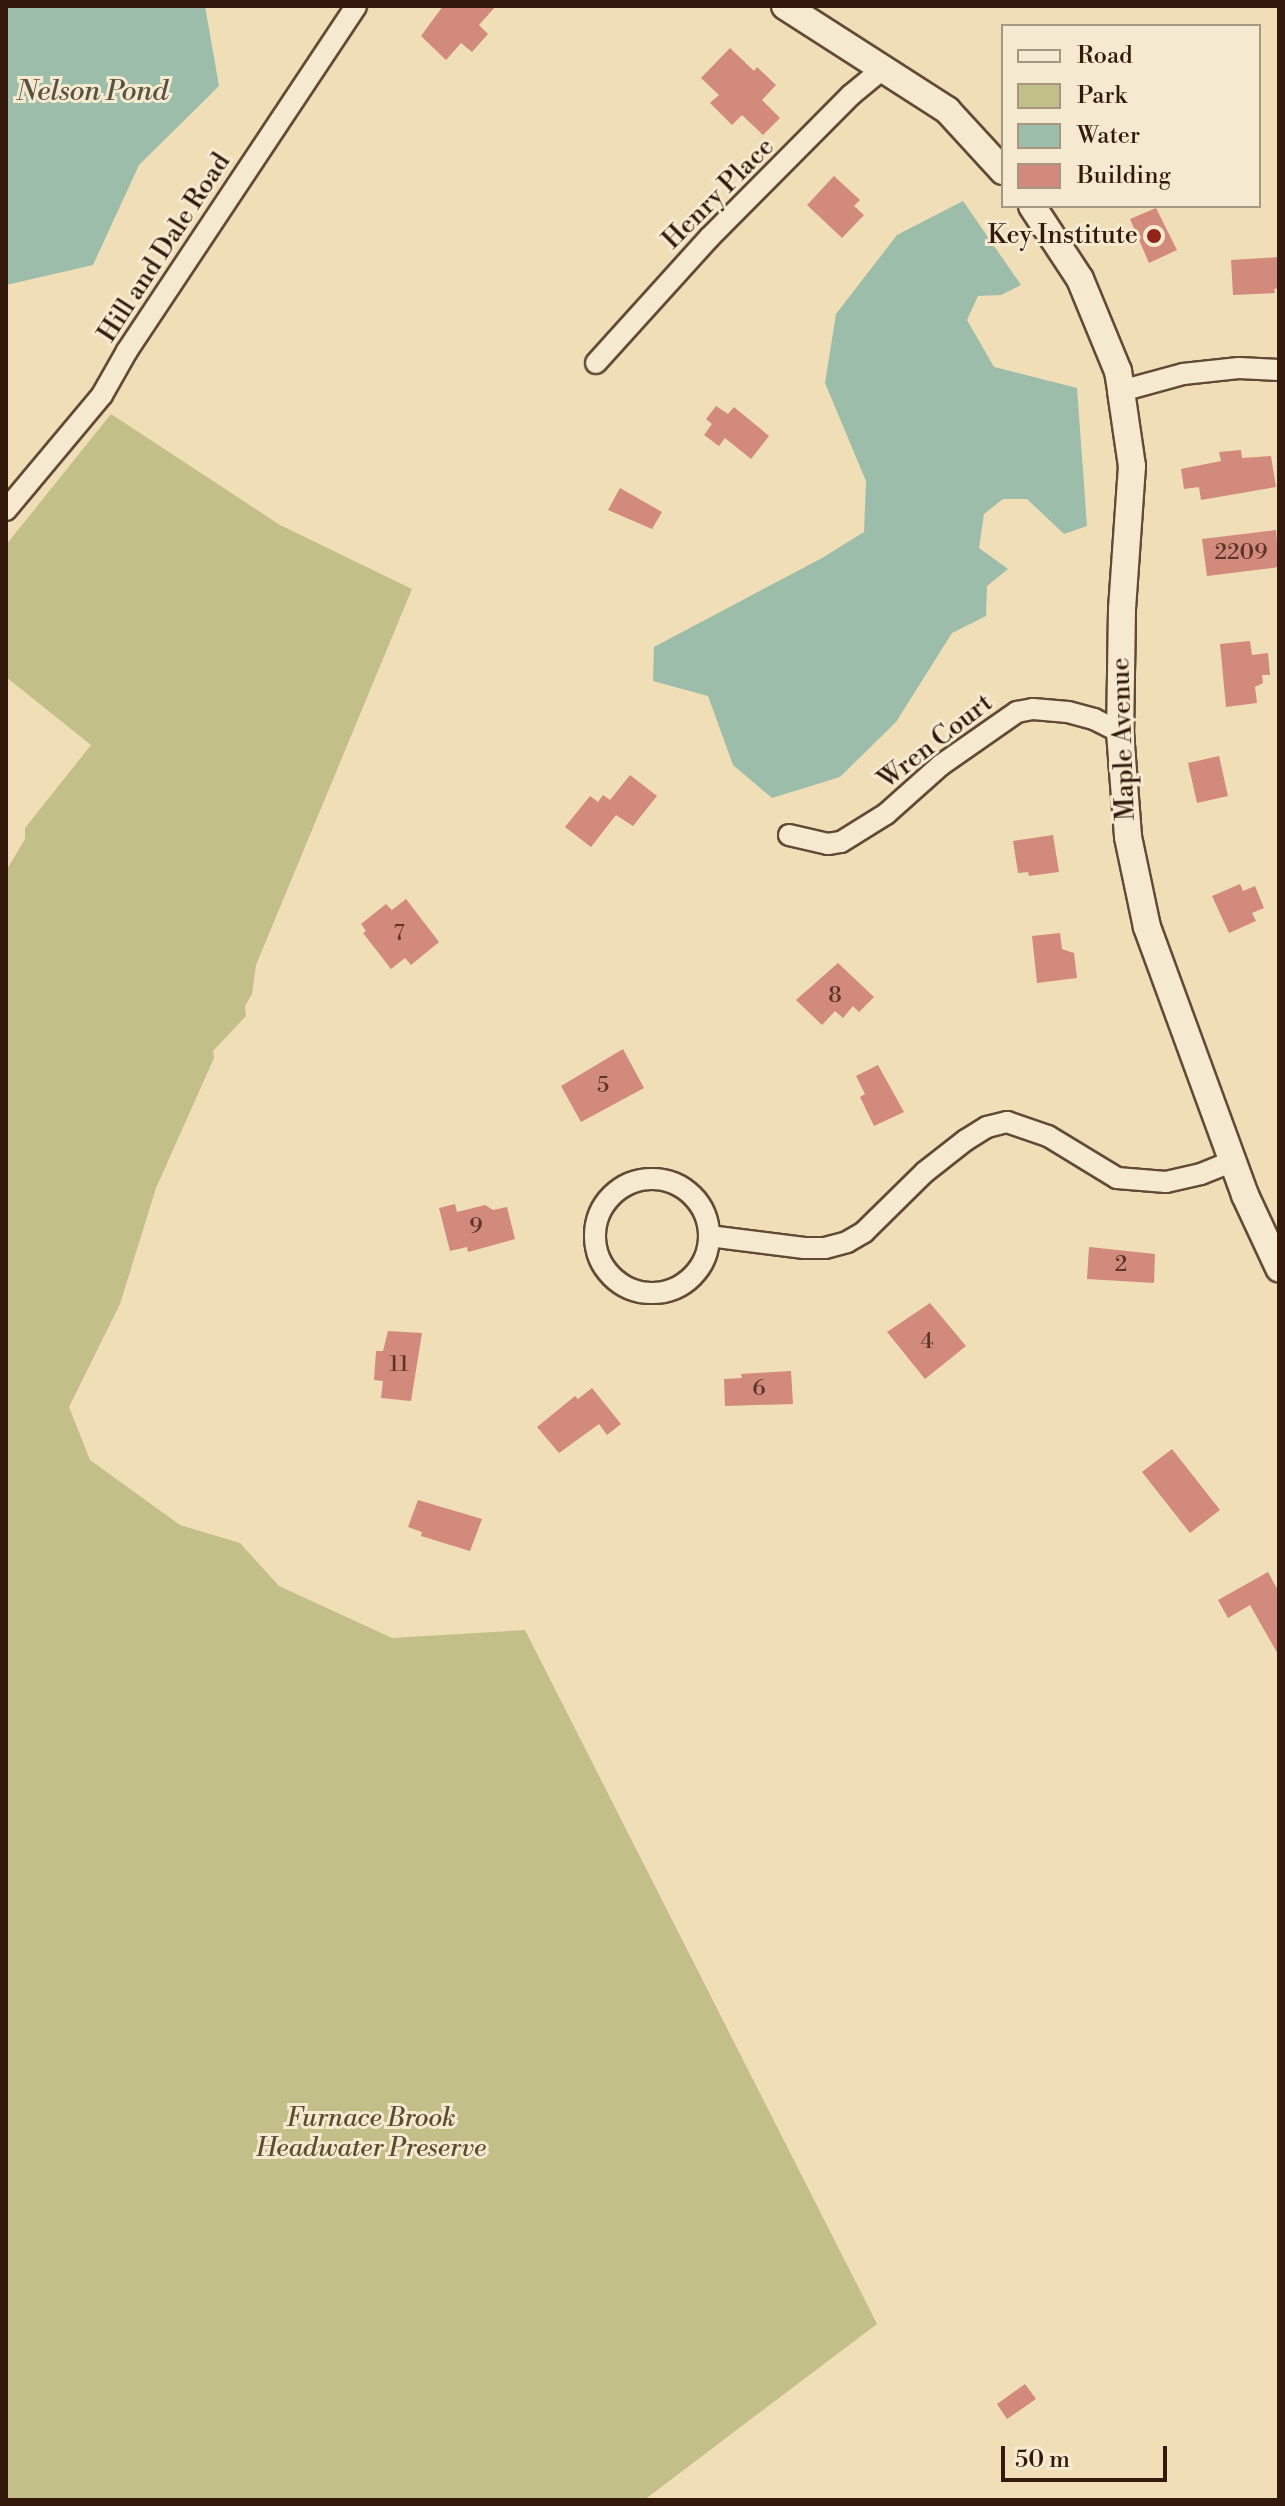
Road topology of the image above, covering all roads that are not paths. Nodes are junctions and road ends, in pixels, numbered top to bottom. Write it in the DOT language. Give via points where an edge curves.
graph roads {
  1 [pos="356,6"];
  2 [pos="785,6"];
  3 [pos="885,67"];
  4 [pos="1001,169"];
  5 [pos="1033,208"];
  6 [pos="596,363"];
  7 [pos="1279,370"];
  8 [pos="1121,391"];
  9 [pos="6,510"];
  10 [pos="1120,732"];
  11 [pos="789,835"];
  12 [pos="1233,1161"];
  13 [pos="709,1236"];
  14 [pos="1279,1268"];
  1 -- 9 [label="street, Hill and Dale Road" via="102,395"];
  2 -- 3 [label="street"];
  3 -- 4 [label="street" via="947,110"];
  3 -- 6 [label="street, Henry Place" via="709,238"];
  5 -- 8 [label="street, Maple Avenue" via="1080,279 1118,371"];
  7 -- 8 [label="street" via="1183,374"];
  8 -- 10 [label="street, Maple Avenue" via="1132,466"];
  10 -- 11 [label="street, Wren Court" via="1068,712 1017,712 941,765 886,814 841,842"];
  10 -- 12 [label="street, Maple Avenue" via="1128,837 1147,927"];
  12 -- 13 [label="street" via="1166,1182 1117,1178 1048,1136 1007,1122 966,1140 847,1242 804,1248"];
  12 -- 14 [label="street, Maple Avenue"];
  13 -- 13 [label="street" via="706,1217 690,1194 666,1181 647,1179 613,1194 601,1209 595,1242 615,1280 640,1292 657,1293 673,1289 699,1268"];
}
